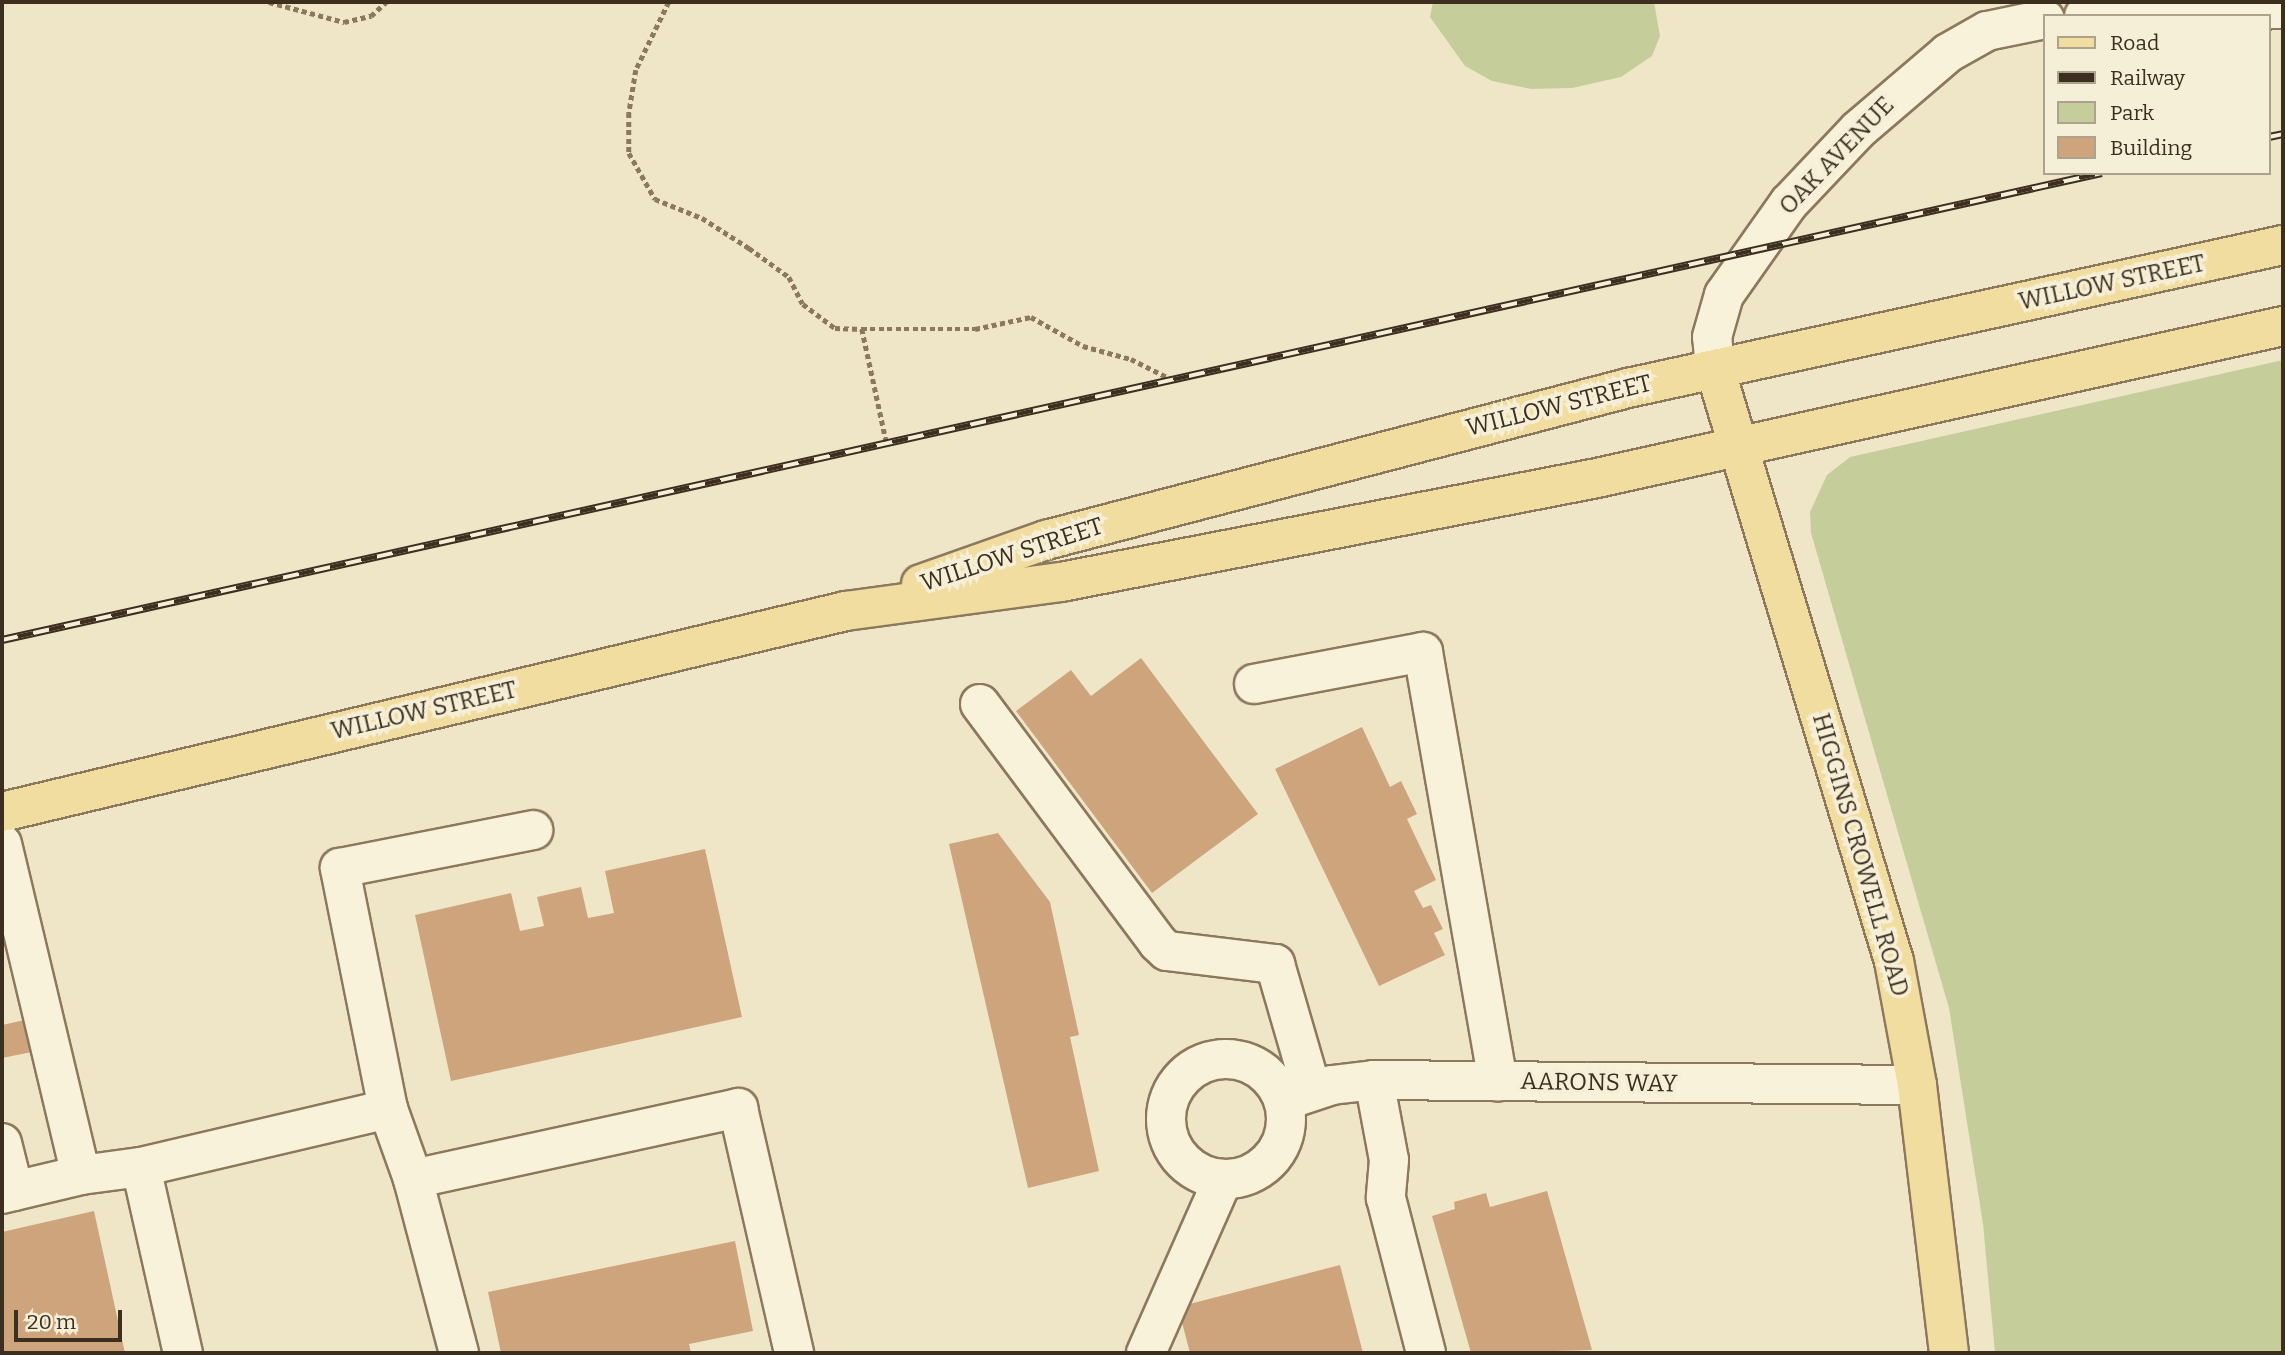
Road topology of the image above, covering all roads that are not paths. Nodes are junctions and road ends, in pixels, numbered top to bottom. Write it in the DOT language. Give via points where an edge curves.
graph roads {
  1 [pos="2283,9"];
  2 [pos="2141,14"];
  3 [pos="2044,19"];
  4 [pos="2283,245"];
  5 [pos="2283,326"];
  6 [pos="1715,369"];
  7 [pos="1737,445"];
  8 [pos="846,611"];
  9 [pos="1254,684"];
  10 [pos="980,704"];
  11 [pos="2,812"];
  12 [pos="533,830"];
  13 [pos="2,844"];
  14 [pos="1374,1080"];
  15 [pos="1497,1082"];
  16 [pos="1917,1085"];
  17 [pos="1298,1096"];
  18 [pos="388,1109"];
  19 [pos="2,1143"];
  20 [pos="141,1167"];
  21 [pos="80,1175"];
  22 [pos="1223,1179"];
  23 [pos="412,1180"];
  24 [pos="8,1193"];
  25 [pos="183,1353"];
  26 [pos="460,1353"];
  27 [pos="794,1353"];
  28 [pos="1146,1353"];
  29 [pos="1426,1353"];
  30 [pos="1950,1353"];
  1 -- 2 [label="street"];
  3 -- 6 [label="street, OAK AVENUE" via="1987,31 1948,53 1858,130 1789,203 1724,295 1712,337"];
  4 -- 6 [label="main road, WILLOW STREET"];
  5 -- 7 [label="main road, WILLOW STREET"];
  6 -- 7 [label="main road, HIGGINS CROWELL ROAD"];
  6 -- 8 [label="main road, WILLOW STREET" via="1046,540"];
  7 -- 8 [label="main road, WILLOW STREET" via="1597,478 1061,582"];
  7 -- 16 [label="main road, HIGGINS CROWELL ROAD" via="1894,961"];
  8 -- 11 [label="main road, WILLOW STREET"];
  9 -- 15 [label="street" via="1423,652"];
  10 -- 17 [label="street" via="1167,951 1275,964"];
  12 -- 18 [label="street" via="340,868"];
  13 -- 21 [label="street"];
  14 -- 15 [label="street, AARONS WAY"];
  14 -- 17 [label="street, AARONS WAY"];
  14 -- 29 [label="street" via="1389,1160 1386,1198"];
  15 -- 16 [label="street, AARONS WAY"];
  16 -- 30 [label="main road, HIGGINS CROWELL ROAD"];
  17 -- 22 [label="street" via="1273,1159 1257,1172"];
  17 -- 22 [label="street" via="1261,1070 1234,1060 1205,1063 1175,1087 1166,1123 1171,1143 1198,1173"];
  18 -- 20 [label="street"];
  18 -- 23 [label="street"];
  19 -- 24 [label="street"];
  20 -- 21 [label="street"];
  20 -- 25 [label="street"];
  21 -- 24 [label="street"];
  22 -- 28 [label="street"];
  23 -- 26 [label="street"];
  23 -- 27 [label="street" via="738,1108"];
}
